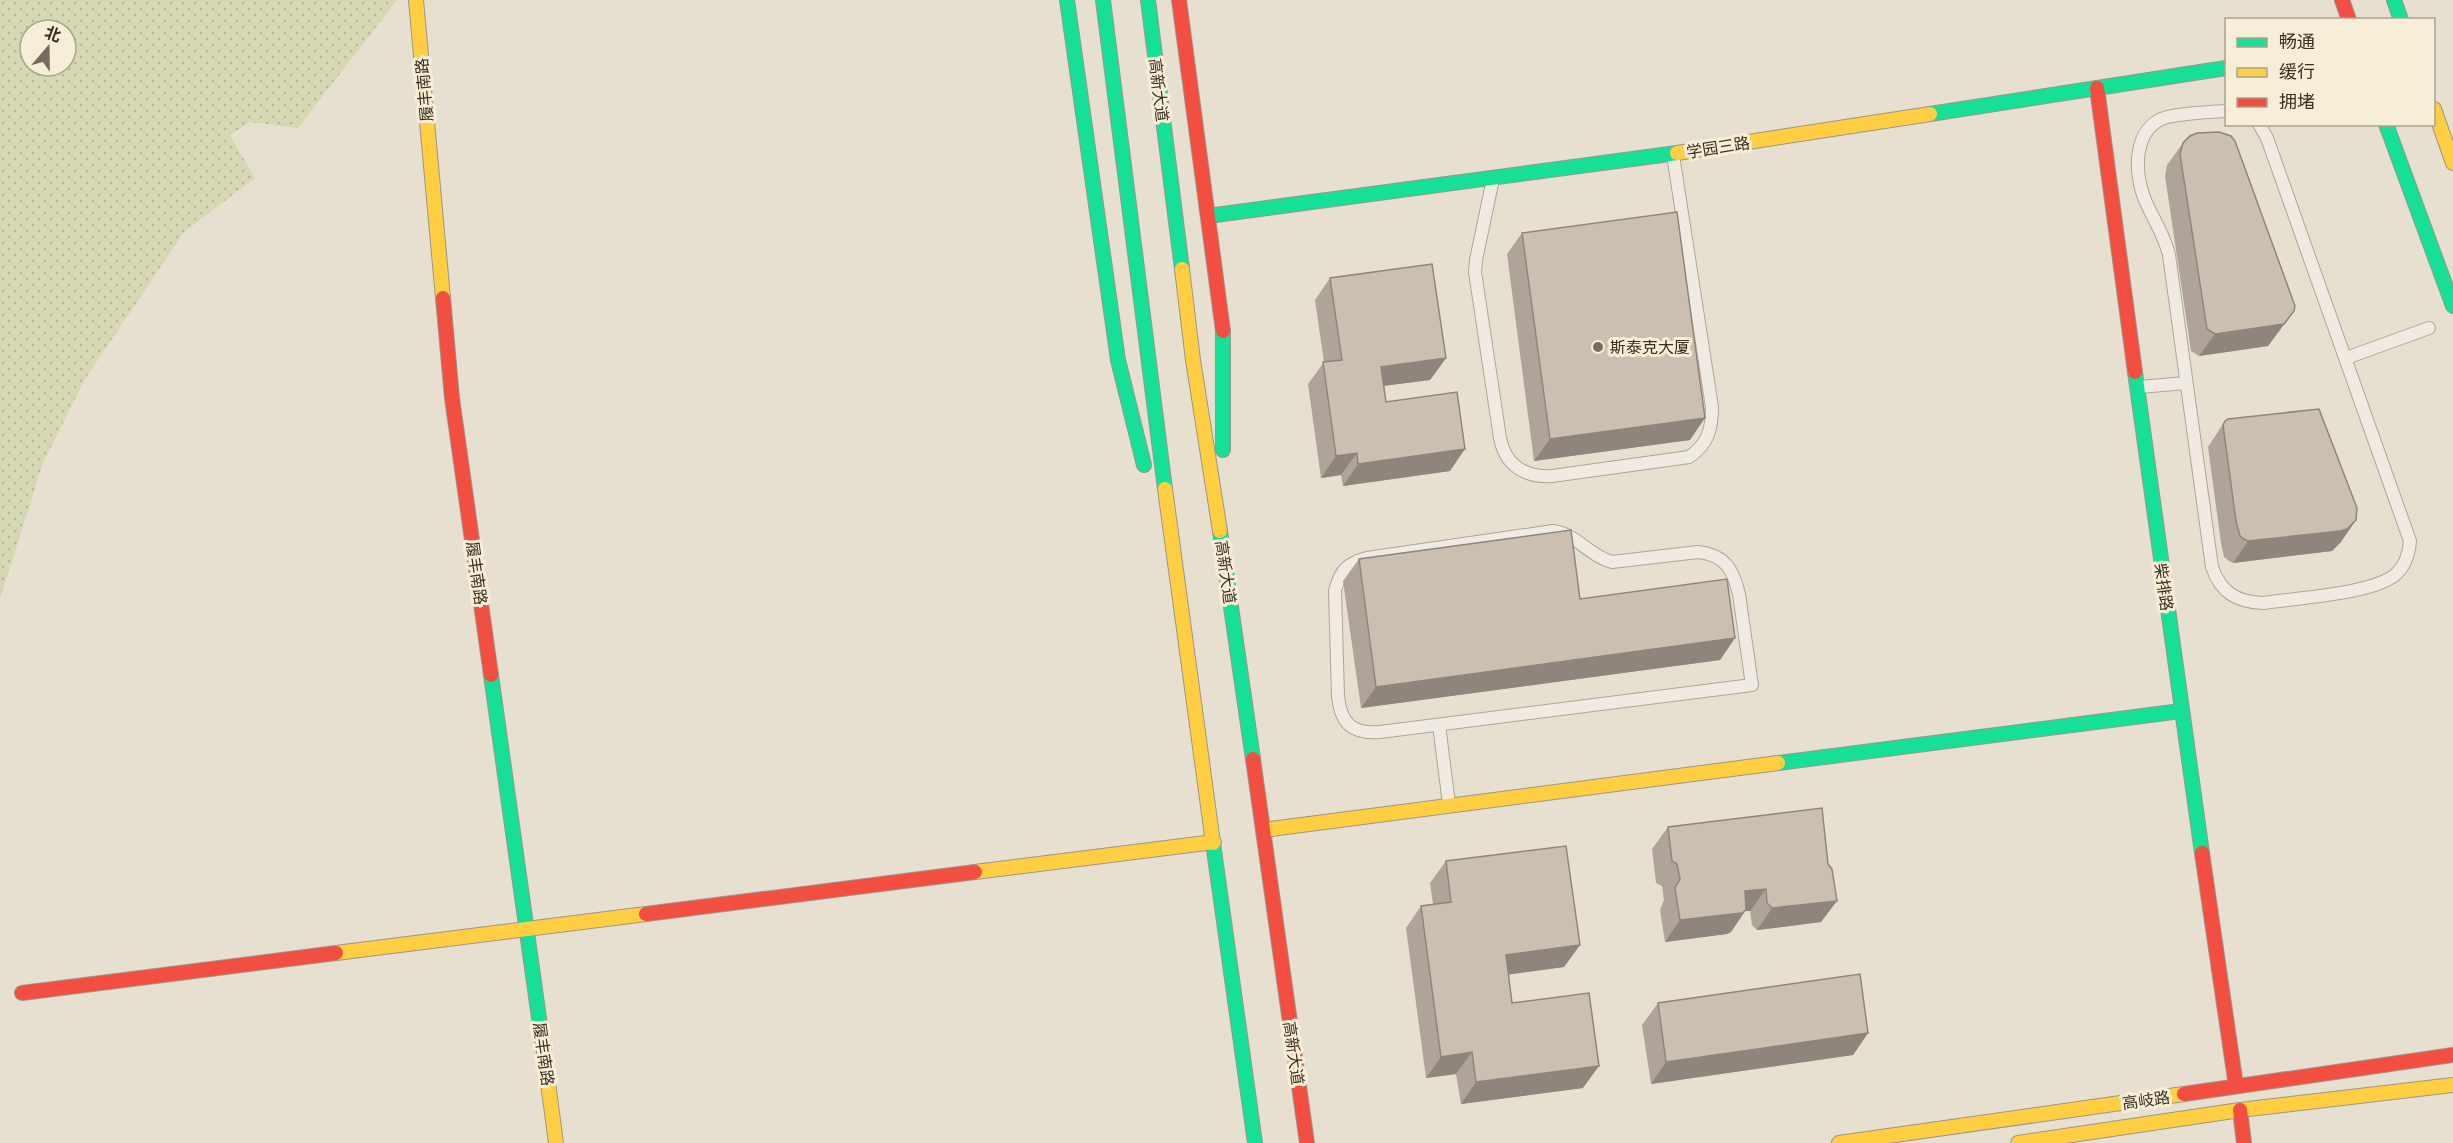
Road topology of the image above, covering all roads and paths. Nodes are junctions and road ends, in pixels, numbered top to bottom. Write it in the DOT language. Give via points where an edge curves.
graph roads {
  1 [pos="416,0"];
  2 [pos="1067,0"];
  3 [pos="1103,0"];
  4 [pos="1148,0"];
  5 [pos="1179,0"];
  6 [pos="2342,0"];
  7 [pos="2394,0"];
  8 [pos="2348,18"];
  9 [pos="2400,18"];
  10 [pos="2225,68"];
  11 [pos="2097,88"];
  12 [pos="2225,111"];
  13 [pos="2435,114"];
  14 [pos="2260,126"];
  15 [pos="2387,126"];
  16 [pos="1673,154"];
  17 [pos="2453,163"];
  18 [pos="1493,178"];
  19 [pos="1208,216"];
  20 [pos="2453,306"];
  21 [pos="2429,328"];
  22 [pos="2346,358"];
  23 [pos="2186,383"];
  24 [pos="2137,387"];
  25 [pos="1222,542"];
  26 [pos="1173,551"];
  27 [pos="2181,711"];
  28 [pos="1438,725"];
  29 [pos="1449,806"];
  30 [pos="1263,830"];
  31 [pos="1214,842"];
  32 [pos="527,929"];
  33 [pos="22,993"];
  34 [pos="2453,1055"];
  35 [pos="2453,1085"];
  36 [pos="2236,1086"];
  37 [pos="2240,1110"];
  38 [pos="556,1143"];
  39 [pos="1255,1143"];
  40 [pos="1306,1143"];
  41 [pos="1839,1143"];
  42 [pos="2019,1143"];
  43 [pos="2244,1143"];
  1 -- 32 [label="street, 履丰南路" via="452,398"];
  2 -- 26 [label="street" via="1119,360 1149,484"];
  3 -- 26 [label="street"];
  4 -- 25 [label="street, 高新大道" via="1193,360"];
  5 -- 19 [label="street"];
  6 -- 8 [label="street"];
  7 -- 9 [label="street"];
  10 -- 11 [label="street, 学园三路"];
  11 -- 16 [label="street, 学园三路"];
  11 -- 24 [label="street, 柴排路"];
  12 -- 23 [label="lane" via="2158,121 2139,148 2137,160 2141,188 2169,255"];
  13 -- 17 [label="street"];
  14 -- 22 [label="lane"];
  15 -- 20 [label="street"];
  16 -- 18 [label="street, 学园三路"];
  16 -- 18 [label="lane" via="1712,406 1710,434 1689,457 1564,475 1530,475 1513,464 1502,449 1475,272"];
  18 -- 19 [label="street, 学园三路"];
  19 -- 25 [label="street" via="1224,339"];
  21 -- 22 [label="lane"];
  22 -- 23 [label="lane" via="2410,541 2398,573 2379,585 2355,589 2263,603 2244,602 2222,587 2210,555"];
  23 -- 24 [label="lane"];
  24 -- 27 [label="street, 柴排路"];
  25 -- 30 [label="street, 高新大道"];
  26 -- 31 [label="street"];
  27 -- 29 [label="street"];
  27 -- 36 [label="street, 柴排路"];
  28 -- 28 [label="lane" via="1752,685 1736,580 1723,560 1711,553 1612,562 1591,553 1564,532 1553,531 1354,561 1344,568 1335,591 1339,710 1350,727 1366,733"];
  28 -- 29 [label="lane"];
  29 -- 30 [label="street"];
  30 -- 40 [label="street, 高新大道"];
  31 -- 32 [label="street"];
  31 -- 39 [label="street"];
  32 -- 33 [label="street"];
  32 -- 38 [label="street, 履丰南路"];
  34 -- 36 [label="street, 高岐路"];
  35 -- 37 [label="street, 高岐路"];
  36 -- 41 [label="street, 高岐路"];
  37 -- 42 [label="street, 高岐路"];
  37 -- 43 [label="street"];
}
